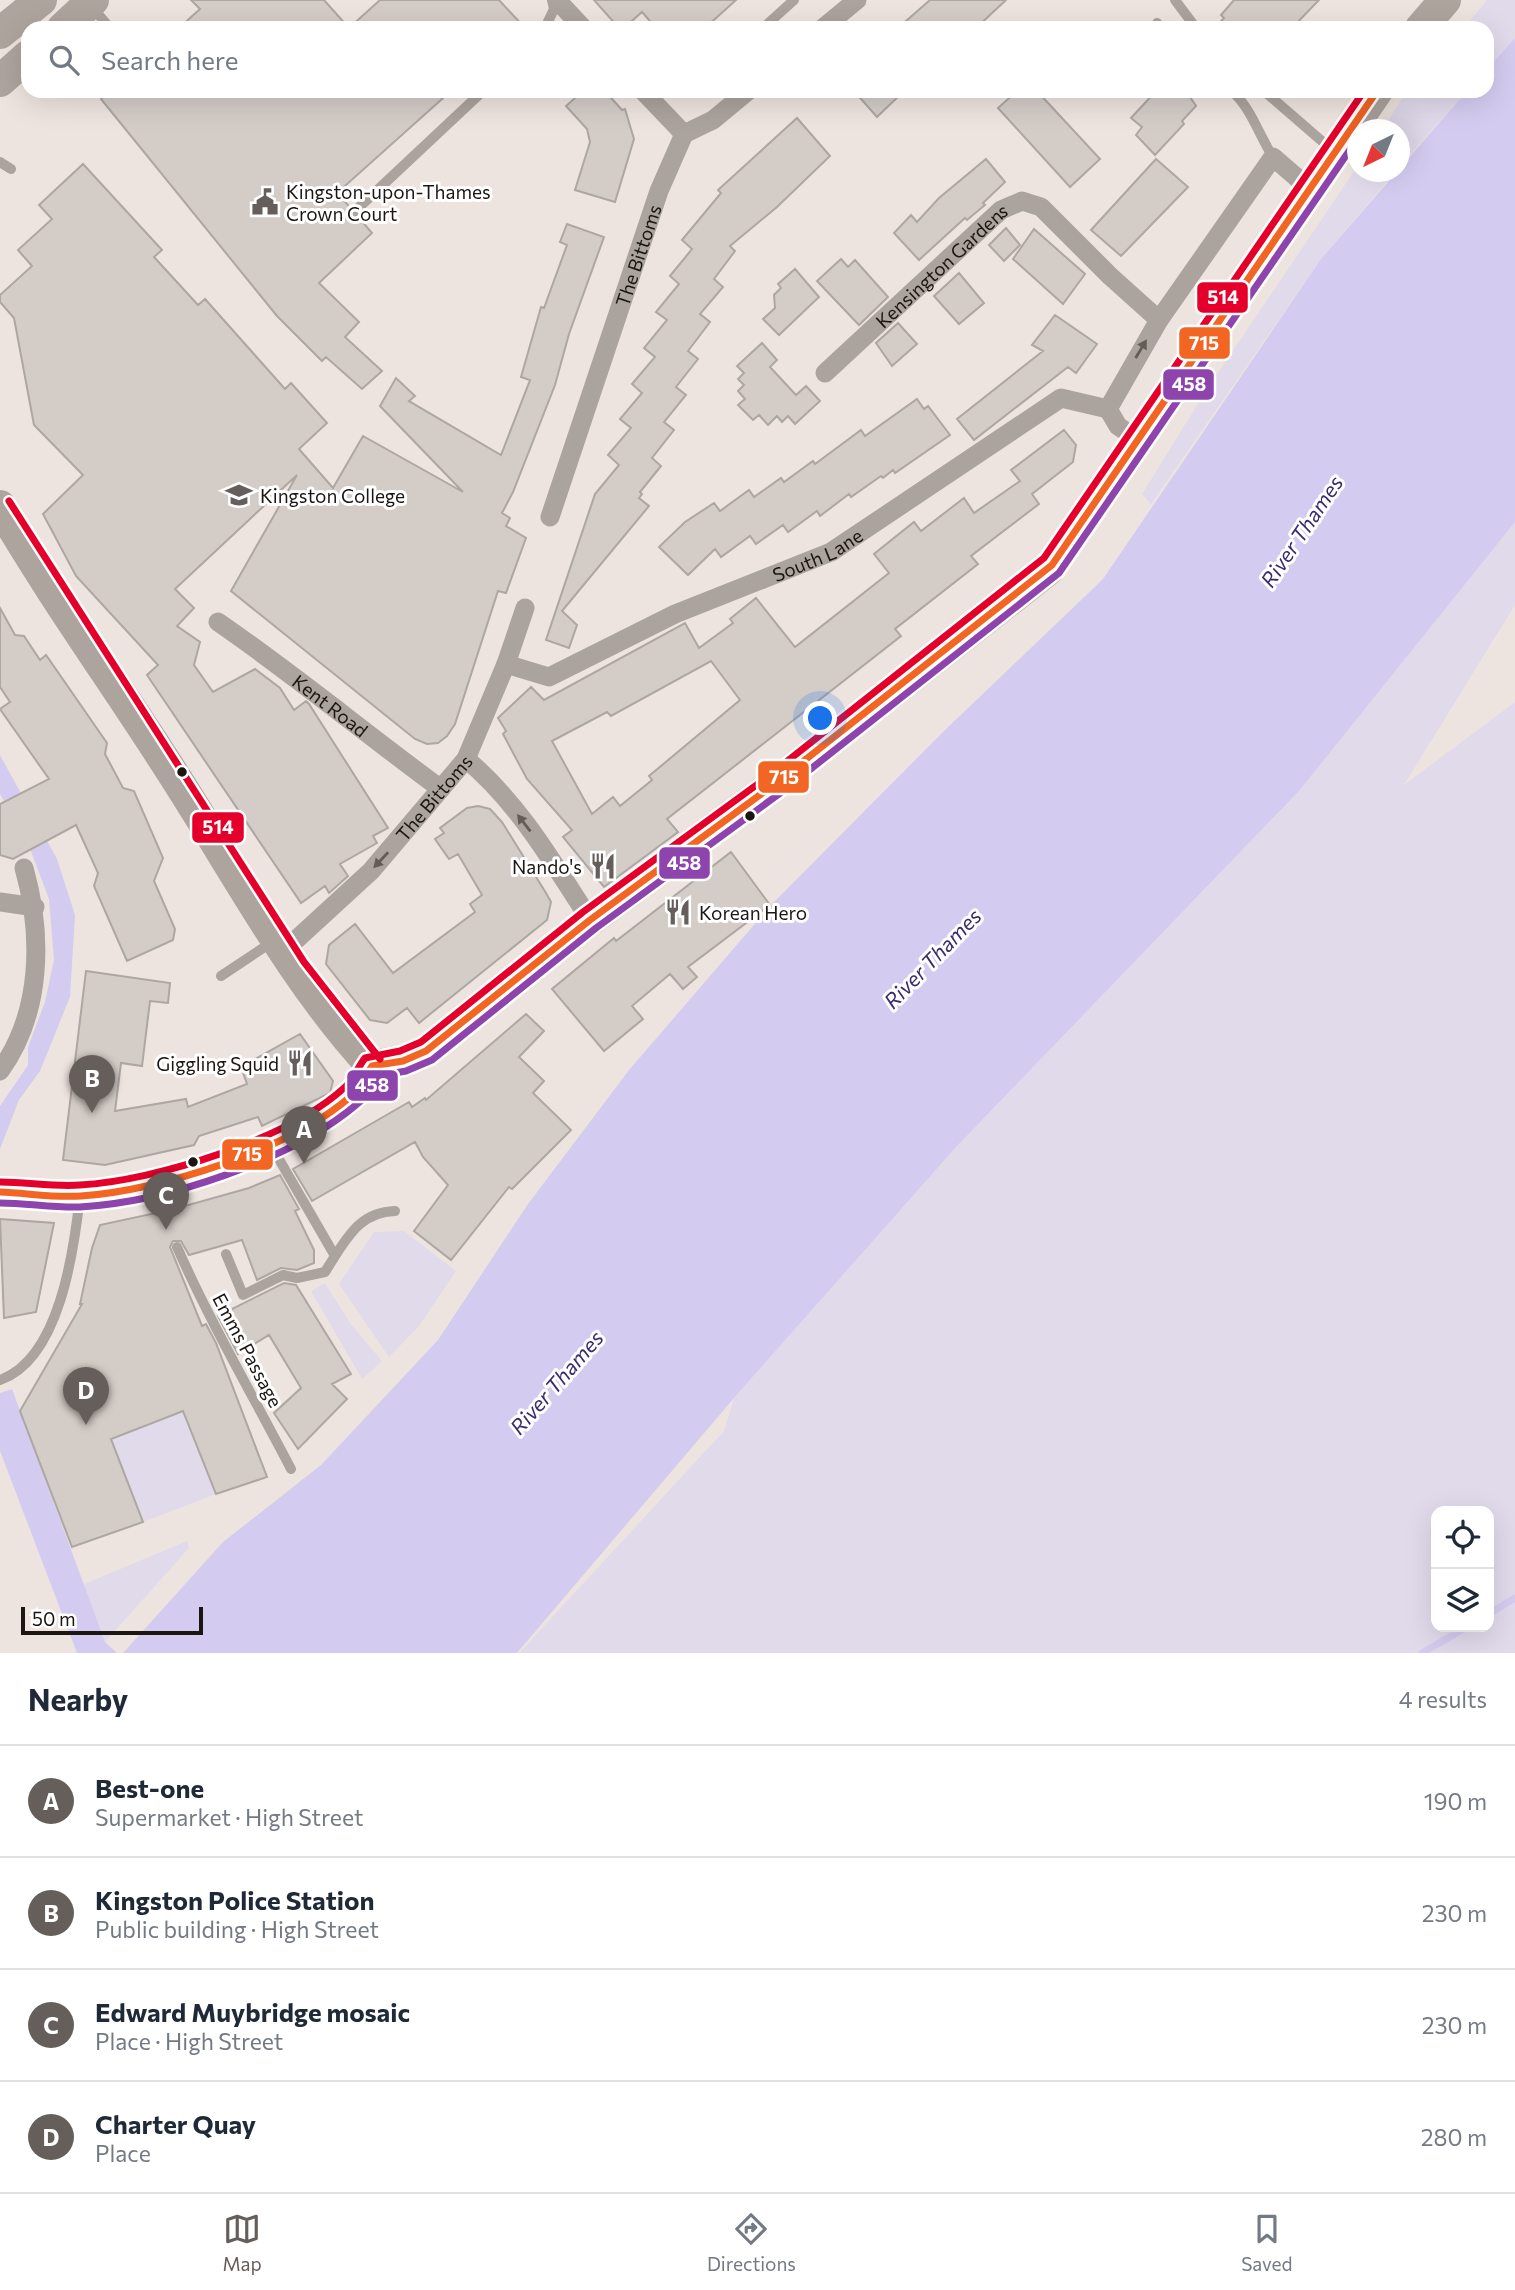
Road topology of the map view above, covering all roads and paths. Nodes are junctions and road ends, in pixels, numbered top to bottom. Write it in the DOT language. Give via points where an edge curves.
graph roads {
  1 [pos="41,0"];
  2 [pos="554,0"];
  3 [pos="794,0"];
  4 [pos="857,0"];
  5 [pos="1175,0"];
  6 [pos="1445,0"];
  7 [pos="91,2"];
  8 [pos="71,21"];
  9 [pos="105,21"];
  10 [pos="548,21"];
  11 [pos="576,21"];
  12 [pos="771,21"];
  13 [pos="832,21"];
  14 [pos="1191,21"];
  15 [pos="1427,21"];
  16 [pos="0,33"];
  17 [pos="21,62"];
  18 [pos="0,81"];
  19 [pos="476,98"];
  20 [pos="650,98"];
  21 [pos="740,98"];
  22 [pos="1240,98"];
  23 [pos="1272,98"];
  24 [pos="1372,98"];
  25 [pos="684,134"];
  26 [pos="1334,152"];
  27 [pos="1273,157"];
  28 [pos="0,162"];
  29 [pos="11,169"];
  30 [pos="1310,189"];
  31 [pos="354,212"];
  32 [pos="1158,320"];
  33 [pos="825,373"];
  34 [pos="1108,409"];
  35 [pos="1137,439"];
  36 [pos="0,506"];
  37 [pos="550,517"];
  38 [pos="525,608"];
  39 [pos="218,622"];
  40 [pos="506,664"];
  41 [pos="467,760"];
  42 [pos="441,789"];
  43 [pos="24,868"];
  44 [pos="0,902"];
  45 [pos="35,907"];
  46 [pos="590,920"];
  47 [pos="282,944"];
  48 [pos="221,976"];
  49 [pos="372,1066"];
  50 [pos="0,1071"];
  51 [pos="269,1142"];
  52 [pos="160,1181"];
  53 [pos="7,1192"];
  54 [pos="80,1196"];
  55 [pos="167,1210"];
  56 [pos="395,1211"];
  57 [pos="177,1247"];
  58 [pos="226,1254"];
  59 [pos="335,1256"];
  60 [pos="4,1378"];
  61 [pos="291,1469"];
  1 -- 16 [label="main road"];
  2 -- 10 [label="lane"];
  2 -- 11 [label="street"];
  3 -- 12 [label="lane"];
  4 -- 13 [label="street"];
  5 -- 14 [label="lane"];
  6 -- 15 [label="main road"];
  7 -- 8 [label="main road"];
  7 -- 9 [label="lane"];
  17 -- 18 [label="main road"];
  19 -- 31 [label="lane"];
  20 -- 25 [label="street"];
  21 -- 25 [label="street" via="713,120"];
  22 -- 27 [label="lane"];
  23 -- 26 [label="lane"];
  24 -- 26 [label="main road"];
  25 -- 37 [label="street, The Bittoms" via="659,191"];
  26 -- 30 [label="main road"];
  27 -- 30 [label="street"];
  27 -- 32 [label="street"];
  28 -- 29 [label="lane"];
  30 -- 35 [label="main road"];
  32 -- 33 [label="street, Kensington Gardens" via="1041,206 1023,201 1002,210"];
  34 -- 32 [label="street, one-way"];
  34 -- 35 [label="street" via="1118,426"];
  34 -- 40 [label="street, South Lane" via="1061,398 831,552 675,614 549,677"];
  35 -- 46 [label="main road" via="1049,569 772,786"];
  36 -- 47 [label="main road"];
  38 -- 40 [label="street, The Bittoms"];
  39 -- 42 [label="street, Kent Road" via="280,664"];
  40 -- 41 [label="street, The Bittoms"];
  41 -- 42 [label="street, The Bittoms"];
  46 -- 41 [label="street, one-way" via="522,820 489,778"];
  42 -- 47 [label="street, The Bittoms, one-way" via="371,871"];
  43 -- 45 [label="street"];
  44 -- 45 [label="street"];
  45 -- 50 [label="street" via="37,952 27,1015 16,1048"];
  46 -- 49 [label="main road" via="426,1051"];
  47 -- 48 [label="lane"];
  47 -- 49 [label="main road" via="328,1016"];
  49 -- 51 [label="street" via="353,1094 337,1107"];
  51 -- 52 [label="street" via="221,1163"];
  51 -- 59 [label="lane"];
  52 -- 54 [label="street"];
  52 -- 55 [label="lane"];
  53 -- 54 [label="street"];
  54 -- 60 [label="lane" via="75,1241 53,1321 32,1357"];
  56 -- 59 [label="lane" via="382,1211 355,1225"];
  57 -- 61 [label="lane, Emms Passage" via="211,1322"];
  58 -- 59 [label="lane" via="243,1295 283,1275 297,1278 325,1272"];
}
